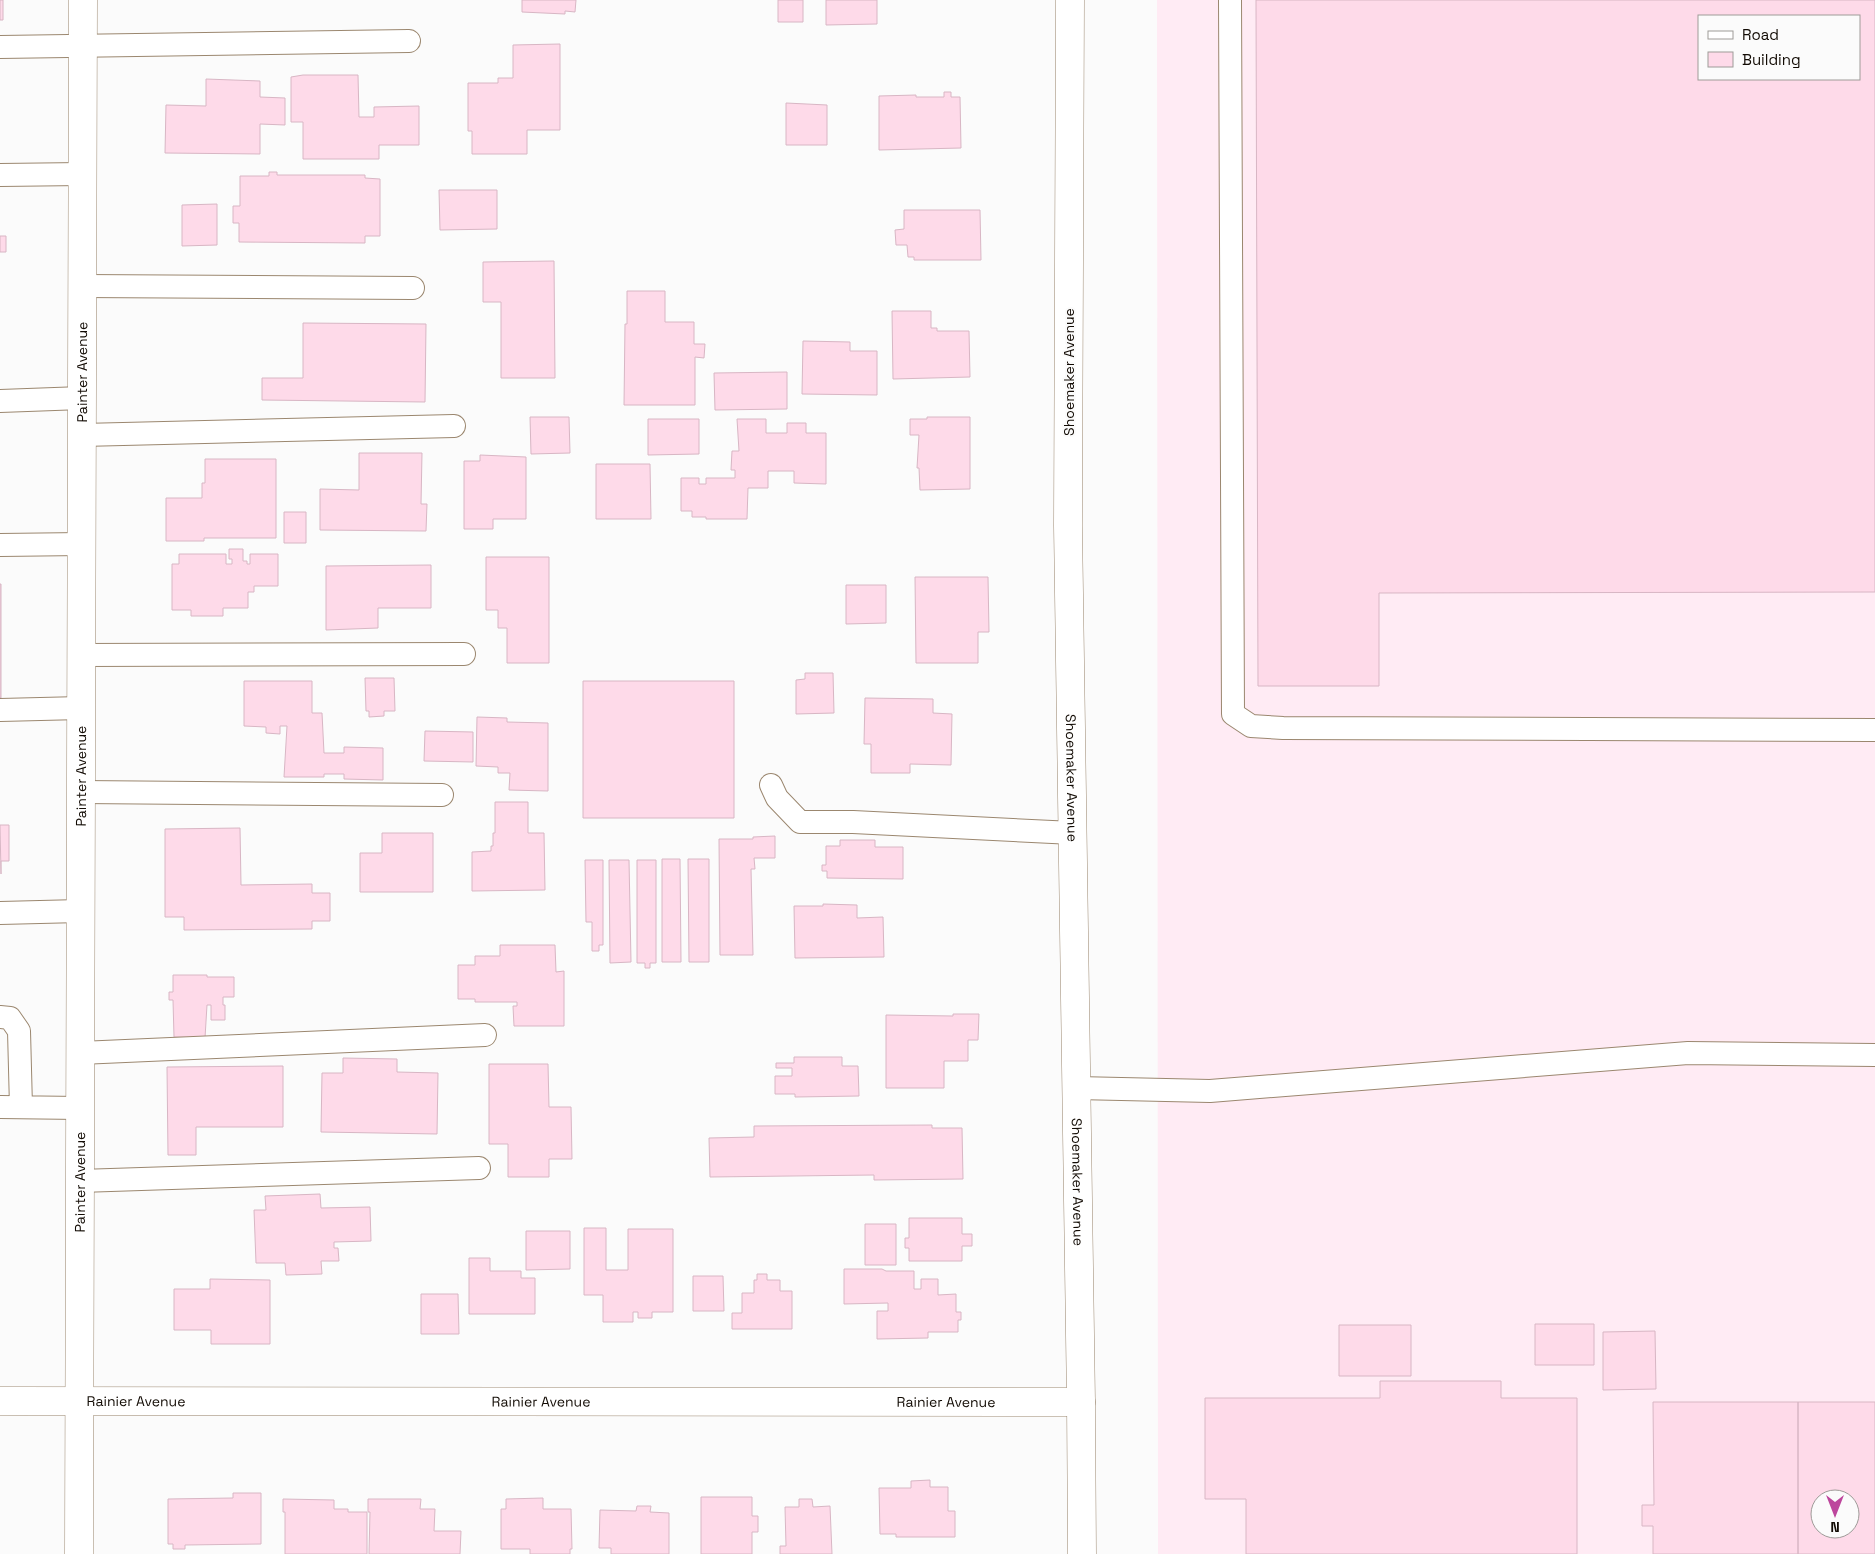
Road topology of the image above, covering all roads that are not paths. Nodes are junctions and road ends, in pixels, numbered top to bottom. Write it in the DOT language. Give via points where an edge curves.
graph roads {
  1 [pos="83,0"];
  2 [pos="1070,0"];
  3 [pos="1230,0"];
  4 [pos="409,41"];
  5 [pos="83,46"];
  6 [pos="0,47"];
  7 [pos="82,174"];
  8 [pos="0,175"];
  9 [pos="82,286"];
  10 [pos="413,288"];
  11 [pos="82,398"];
  12 [pos="0,401"];
  13 [pos="454,426"];
  14 [pos="82,435"];
  15 [pos="0,544"];
  16 [pos="82,544"];
  17 [pos="464,654"];
  18 [pos="81,655"];
  19 [pos="81,708"];
  20 [pos="0,710"];
  21 [pos="1875,730"];
  22 [pos="771,785"];
  23 [pos="81,792"];
  24 [pos="442,795"];
  25 [pos="1073,833"];
  26 [pos="80,911"];
  27 [pos="0,913"];
  28 [pos="0,1017"];
  29 [pos="484,1035"];
  30 [pos="80,1053"];
  31 [pos="1875,1056"];
  32 [pos="1077,1088"];
  33 [pos="11,1107"];
  34 [pos="80,1108"];
  35 [pos="479,1168"];
  36 [pos="80,1181"];
  37 [pos="80,1400"];
  38 [pos="0,1401"];
  39 [pos="1081,1402"];
  40 [pos="80,1554"];
  41 [pos="1082,1554"];
  1 -- 5 [label="street, Painter Avenue"];
  2 -- 25 [label="street, Shoemaker Avenue" via="1068,526"];
  3 -- 21 [label="lane" via="1233,714 1251,726 1283,728"];
  4 -- 5 [label="lane"];
  5 -- 6 [label="lane"];
  5 -- 7 [label="street, Painter Avenue"];
  7 -- 8 [label="lane"];
  7 -- 9 [label="street, Painter Avenue"];
  9 -- 10 [label="lane"];
  9 -- 11 [label="street, Painter Avenue"];
  11 -- 12 [label="lane"];
  11 -- 14 [label="street, Painter Avenue"];
  13 -- 14 [label="lane"];
  14 -- 16 [label="street, Painter Avenue"];
  15 -- 16 [label="lane"];
  16 -- 18 [label="street, Painter Avenue"];
  17 -- 18 [label="lane"];
  18 -- 19 [label="street, Painter Avenue"];
  19 -- 20 [label="lane"];
  19 -- 23 [label="street, Painter Avenue"];
  22 -- 25 [label="lane" via="777,798 800,822"];
  23 -- 24 [label="lane"];
  23 -- 26 [label="street, Painter Avenue"];
  25 -- 32 [label="street, Shoemaker Avenue"];
  26 -- 27 [label="lane"];
  26 -- 30 [label="street, Painter Avenue"];
  28 -- 33 [label="lane" via="10,1018 19,1031"];
  29 -- 30 [label="lane"];
  30 -- 34 [label="street, Painter Avenue"];
  31 -- 32 [label="lane" via="1688,1053 1210,1091"];
  32 -- 39 [label="street, Shoemaker Avenue"];
  33 -- 34 [label="lane"];
  34 -- 36 [label="street, Painter Avenue"];
  35 -- 36 [label="lane"];
  36 -- 37 [label="street, Painter Avenue"];
  37 -- 38 [label="street, Rainier Avenue"];
  37 -- 39 [label="street, Rainier Avenue"];
  37 -- 40 [label="street, Painter Avenue"];
  39 -- 41 [label="street, Shoemaker Avenue"];
}
